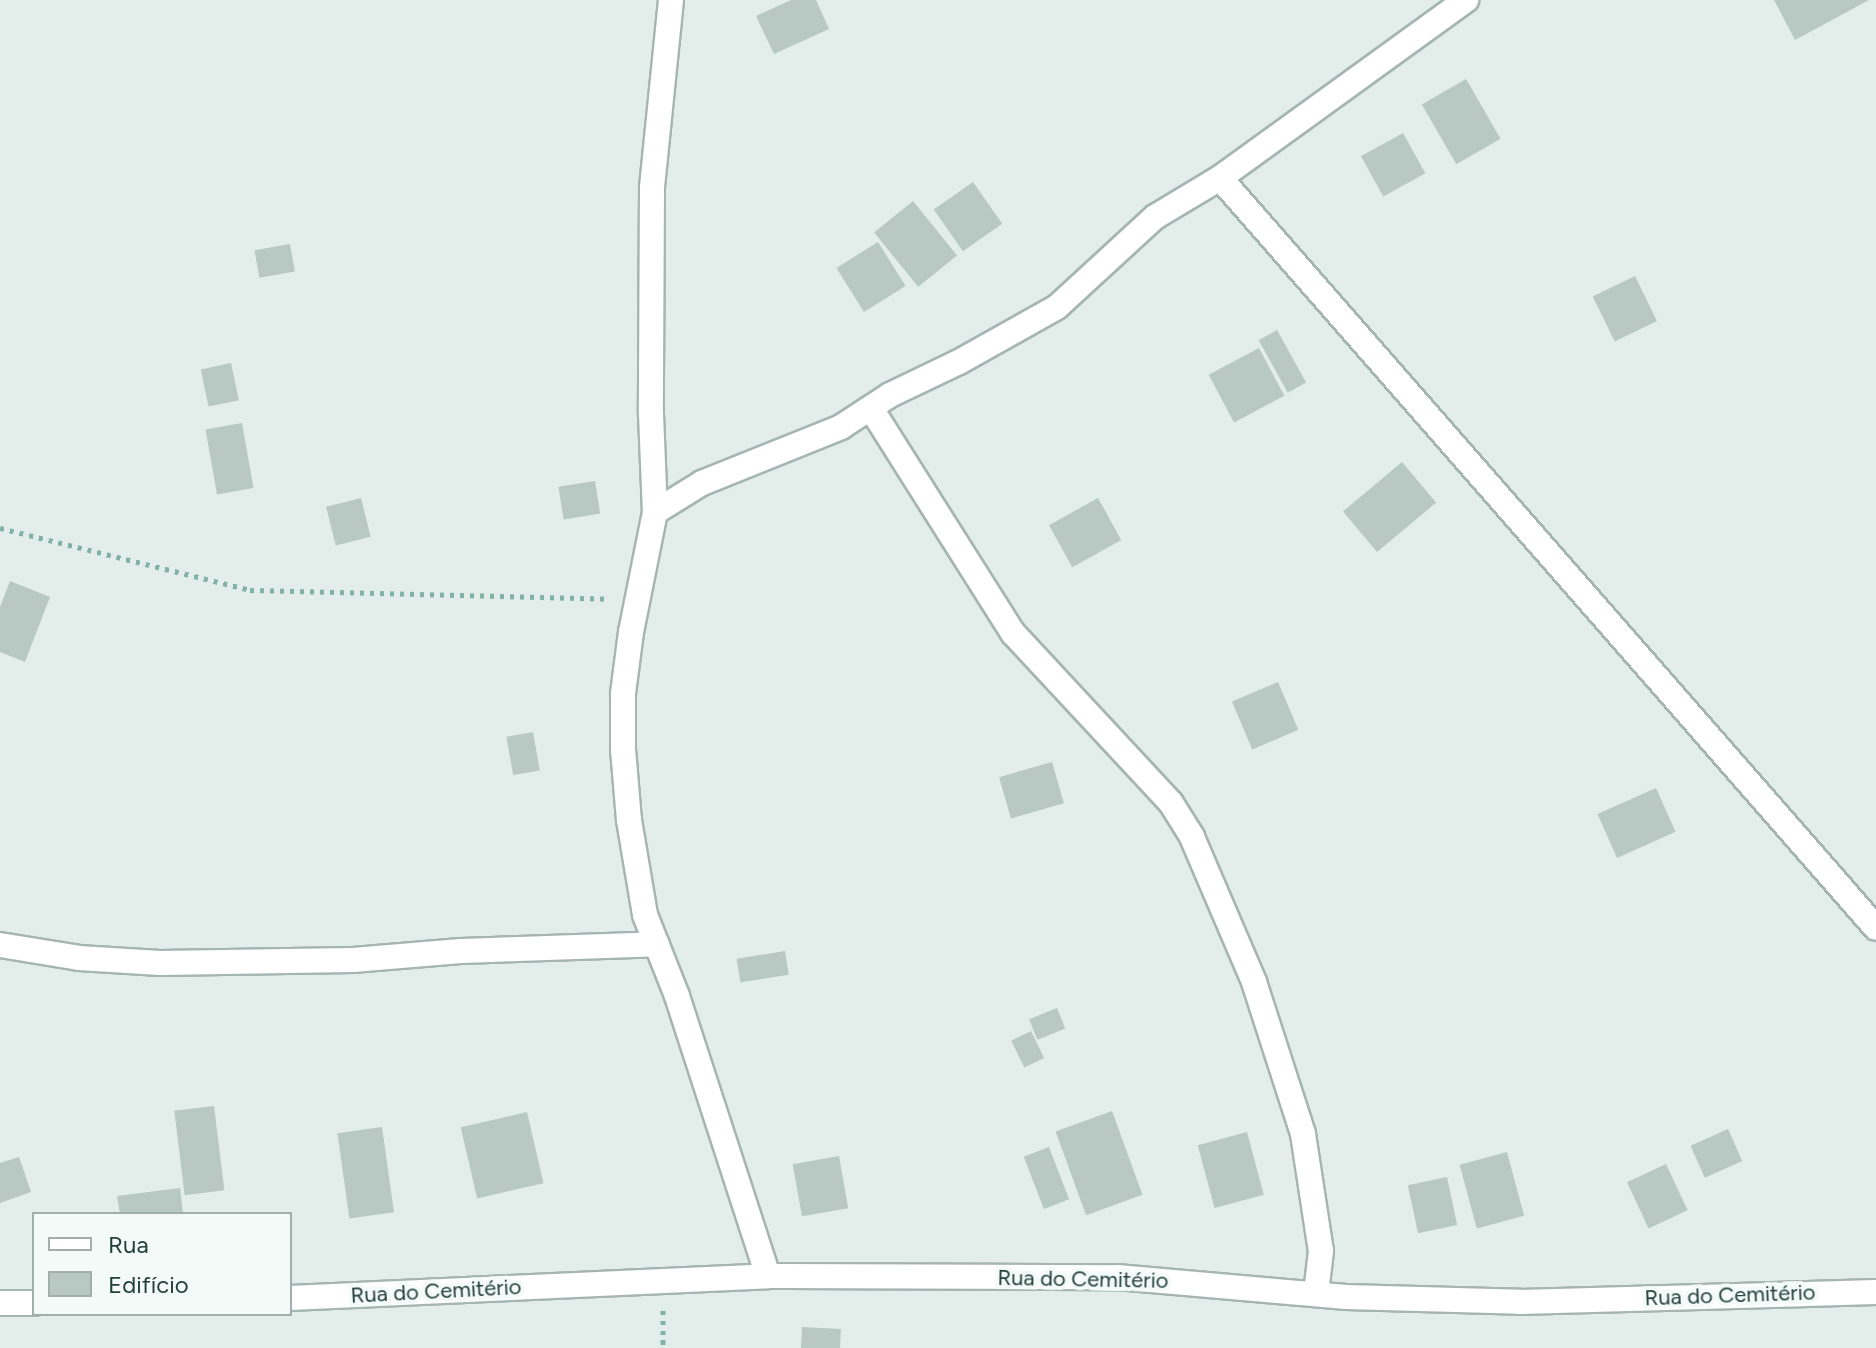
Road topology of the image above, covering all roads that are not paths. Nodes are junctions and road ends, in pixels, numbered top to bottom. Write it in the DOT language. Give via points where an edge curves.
graph roads {
  1 [pos="671,0"];
  2 [pos="1461,1"];
  3 [pos="1220,178"];
  4 [pos="872,410"];
  5 [pos="655,512"];
  6 [pos="1876,928"];
  7 [pos="657,944"];
  8 [pos="0,945"];
  9 [pos="768,1276"];
  10 [pos="1876,1292"];
  11 [pos="1316,1293"];
  12 [pos="292,1298"];
  13 [pos="0,1303"];
  14 [pos="32,1303"];
  1 -- 5 [label="street" via="652,188"];
  2 -- 3 [label="street"];
  3 -- 4 [label="street" via="1155,217 1057,307 890,395"];
  3 -- 6 [label="street"];
  4 -- 5 [label="street" via="823,436 702,483"];
  4 -- 11 [label="street" via="1013,633 1171,803 1192,837 1254,982 1303,1134 1321,1251"];
  5 -- 7 [label="street" via="623,694 623,749 637,879"];
  7 -- 8 [label="street" via="160,963 79,958"];
  7 -- 9 [label="street"];
  9 -- 11 [label="street, Rua do Cemitério" via="1117,1277"];
  9 -- 12 [label="street, Rua do Cemitério"];
  10 -- 11 [label="street, Rua do Cemitério" via="1520,1302"];
  13 -- 14 [label="street"];
}
